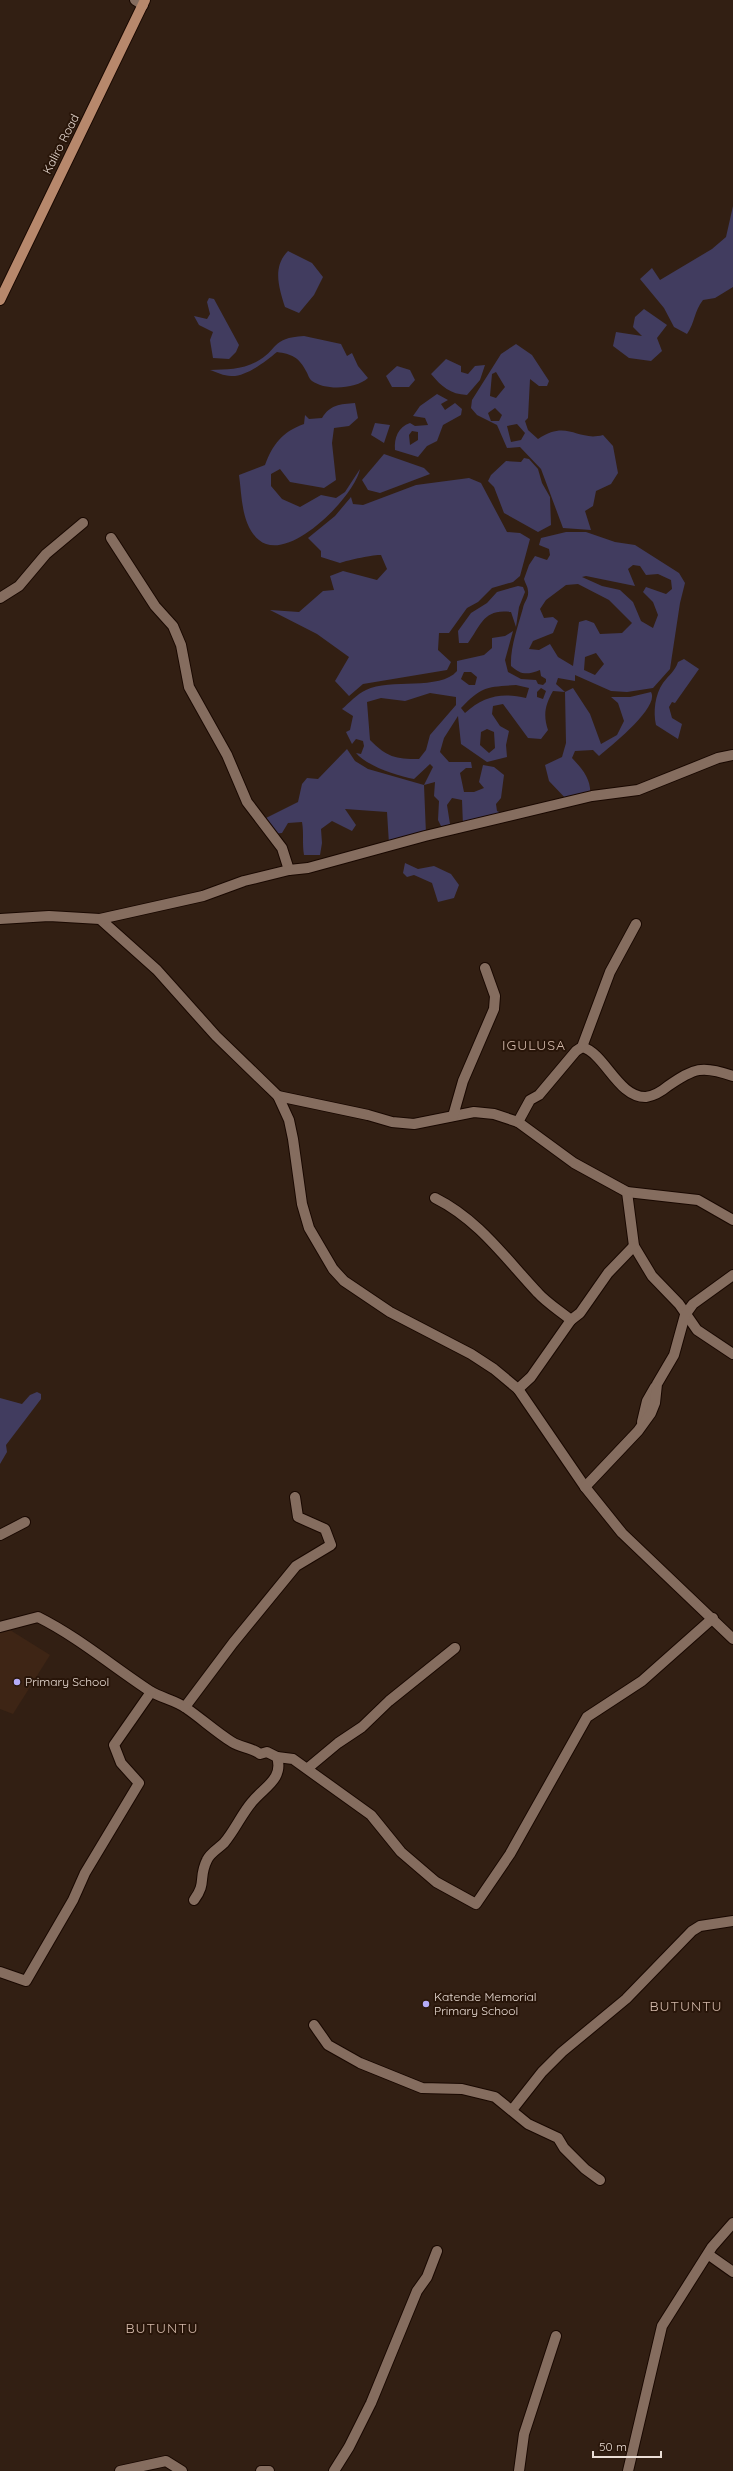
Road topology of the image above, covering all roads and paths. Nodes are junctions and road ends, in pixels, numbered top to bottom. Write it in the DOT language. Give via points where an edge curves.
graph roads {
  1 [pos="141,2"];
  2 [pos="0,300"];
  3 [pos="83,523"];
  4 [pos="111,538"];
  5 [pos="0,598"];
  6 [pos="733,755"];
  7 [pos="289,870"];
  8 [pos="0,919"];
  9 [pos="100,919"];
  10 [pos="636,924"];
  11 [pos="485,968"];
  12 [pos="582,1046"];
  13 [pos="733,1076"];
  14 [pos="278,1096"];
  15 [pos="453,1116"];
  16 [pos="518,1122"];
  17 [pos="627,1192"];
  18 [pos="435,1198"];
  19 [pos="733,1220"];
  20 [pos="634,1246"];
  21 [pos="733,1275"];
  22 [pos="685,1315"];
  23 [pos="571,1320"];
  24 [pos="733,1354"];
  25 [pos="518,1389"];
  26 [pos="585,1487"];
  27 [pos="295,1497"];
  28 [pos="25,1522"];
  29 [pos="0,1535"];
  30 [pos="713,1618"];
  31 [pos="0,1627"];
  32 [pos="733,1639"];
  33 [pos="455,1648"];
  34 [pos="151,1692"];
  35 [pos="185,1707"];
  36 [pos="277,1757"];
  37 [pos="308,1768"];
  38 [pos="194,1900"];
  39 [pos="733,1921"];
  40 [pos="0,1972"];
  41 [pos="314,2025"];
  42 [pos="512,2110"];
  43 [pos="600,2180"];
  44 [pos="733,2223"];
  45 [pos="437,2252"];
  46 [pos="708,2255"];
  47 [pos="733,2272"];
  48 [pos="556,2336"];
  49 [pos="120,2471"];
  50 [pos="182,2471"];
  51 [pos="261,2471"];
  52 [pos="269,2471"];
  53 [pos="334,2471"];
  54 [pos="519,2471"];
  55 [pos="628,2471"];
  1 -- 2 [label="main road, Kaliro Road"];
  3 -- 5 [label="street" via="46,554 19,586"];
  4 -- 7 [label="street" via="155,606 173,626 181,645 189,687 227,755 247,802 282,848"];
  6 -- 7 [label="street" via="711,760 638,790 592,796 425,836 308,868"];
  7 -- 9 [label="street" via="244,881 203,896"];
  8 -- 9 [label="street" via="49,916"];
  9 -- 14 [label="street" via="157,970 216,1036"];
  10 -- 12 [label="street" via="610,972"];
  11 -- 15 [label="street" via="494,996 494,1009 463,1082"];
  12 -- 13 [label="street" via="590,1049 617,1081 645,1097 660,1092 684,1075 697,1070 712,1068"];
  12 -- 16 [label="street" via="539,1095 530,1100"];
  14 -- 15 [label="street" via="392,1122 414,1124"];
  14 -- 25 [label="street" via="289,1120 302,1204 309,1228 333,1269 344,1281 390,1312 472,1354"];
  15 -- 16 [label="street" via="474,1112 494,1114"];
  16 -- 17 [label="street" via="574,1164"];
  17 -- 19 [label="street" via="698,1200"];
  17 -- 20 [label="street"];
  18 -- 23 [label="street" via="455,1208 501,1249 538,1294"];
  20 -- 22 [label="street" via="652,1276 679,1304"];
  20 -- 23 [label="street" via="608,1273 580,1313"];
  21 -- 22 [label="street" via="693,1304"];
  22 -- 24 [label="street" via="697,1330"];
  22 -- 26 [label="street" via="674,1355 657,1384 655,1403 642,1426"];
  23 -- 25 [label="street" via="530,1377"];
  25 -- 26 [label="street"];
  26 -- 30 [label="street" via="622,1533"];
  27 -- 35 [label="street" via="298,1517 325,1529 331,1545 296,1566 232,1643"];
  28 -- 29 [label="street"];
  30 -- 32 [label="street"];
  30 -- 37 [label="street" via="642,1681 587,1717 510,1854 476,1904 436,1882 401,1852 371,1815"];
  31 -- 34 [label="street" via="38,1617 68,1632 83,1646 117,1666"];
  33 -- 37 [label="street"];
  34 -- 35 [label="street"];
  34 -- 40 [label="street" via="114,1745 121,1763 139,1783 124,1811 85,1873 73,1900 26,1981"];
  35 -- 36 [label="street" via="234,1744 252,1748 260,1754 266,1752"];
  36 -- 37 [label="street" via="293,1760"];
  36 -- 38 [label="street" via="279,1764 276,1779 252,1802 224,1842 208,1858 202,1872 203,1888"];
  39 -- 42 [label="street" via="700,1926 692,1931 626,1999 562,2052 542,2072"];
  41 -- 42 [label="street" via="328,2046 360,2063 422,2088 462,2089 495,2097"];
  42 -- 43 [label="street" via="528,2124 558,2138 564,2148"];
  44 -- 46 [label="street"];
  45 -- 53 [label="street" via="427,2277 417,2291 371,2403"];
  46 -- 47 [label="street"];
  46 -- 55 [label="street" via="662,2326"];
  48 -- 54 [label="street" via="524,2434"];
  49 -- 50 [label="street" via="166,2461"];
  51 -- 52 [label="street"];
}
